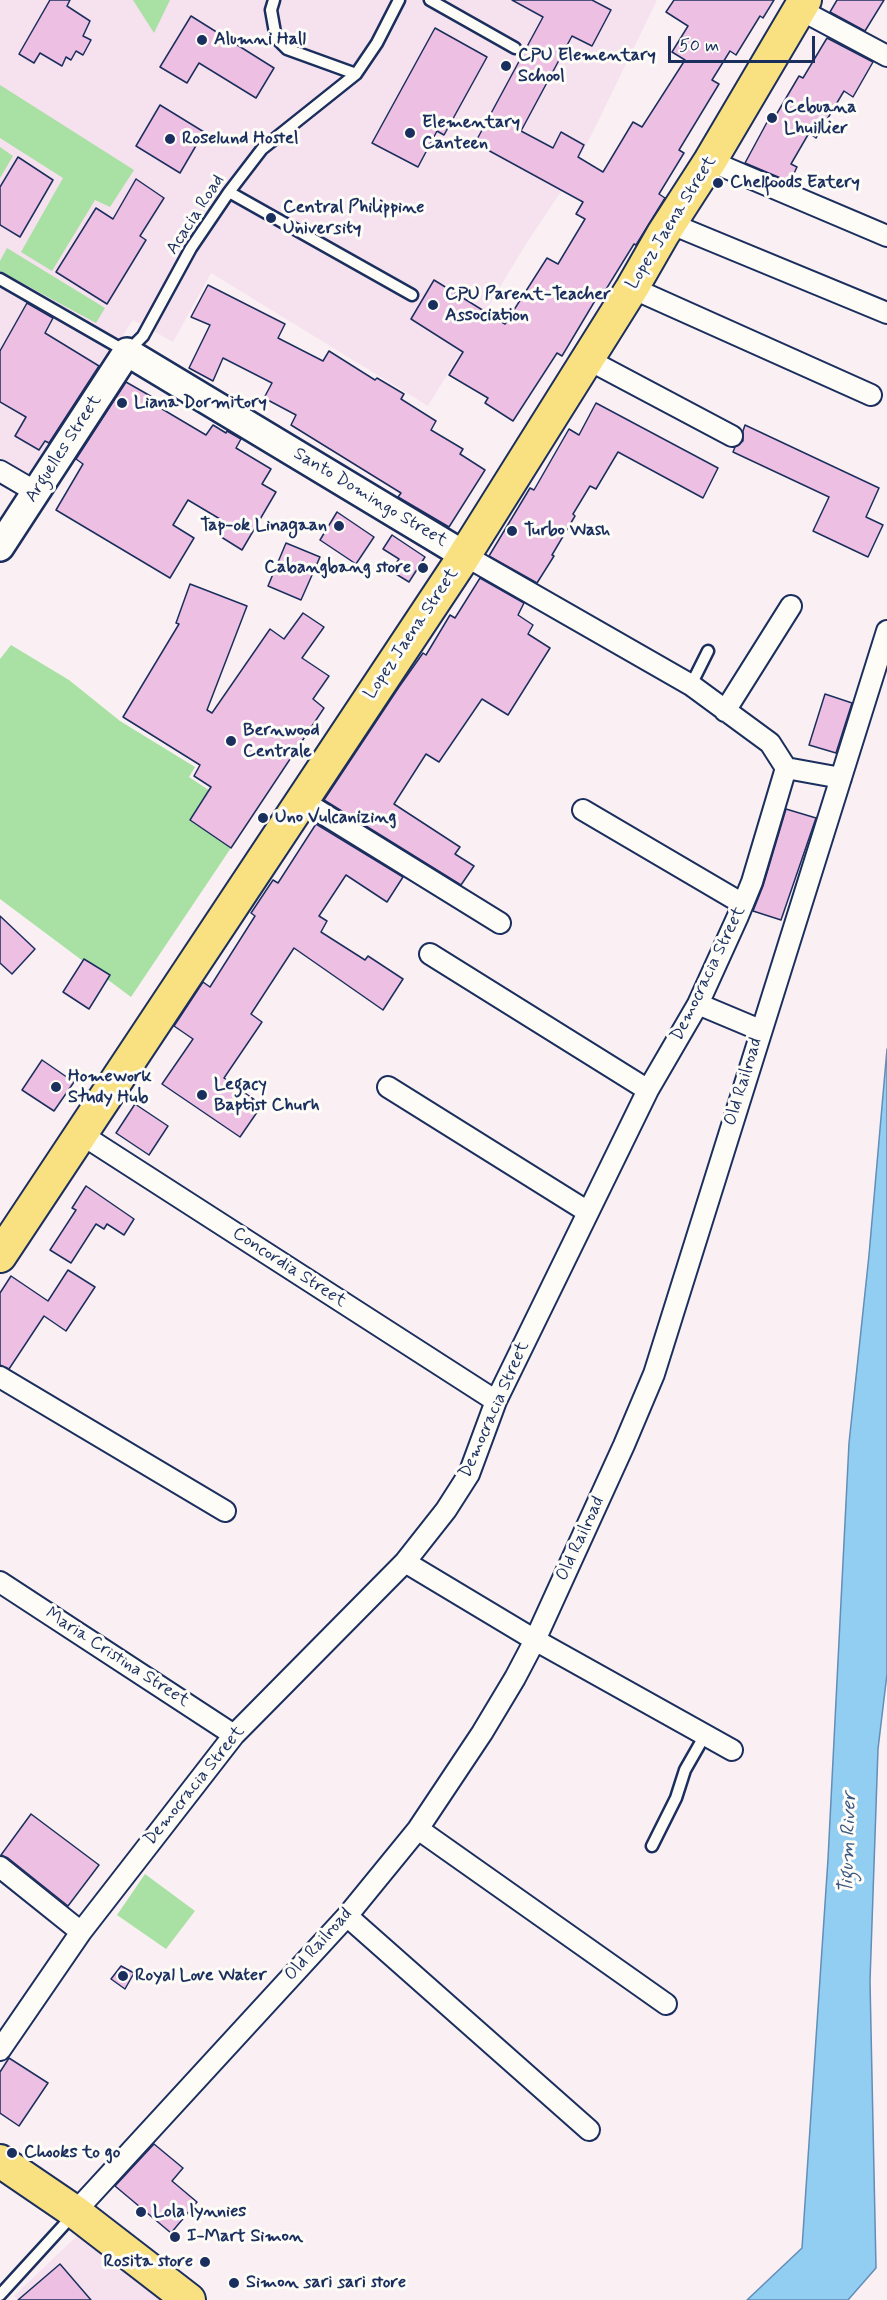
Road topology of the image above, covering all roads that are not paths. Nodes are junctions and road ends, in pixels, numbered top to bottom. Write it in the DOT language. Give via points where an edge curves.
graph roads {
  1 [pos="274,0"];
  2 [pos="399,0"];
  3 [pos="430,0"];
  4 [pos="802,5"];
  5 [pos="515,48"];
  6 [pos="887,56"];
  7 [pos="356,74"];
  8 [pos="710,161"];
  9 [pos="229,192"];
  10 [pos="669,223"];
  11 [pos="887,236"];
  12 [pos="0,279"];
  13 [pos="632,288"];
  14 [pos="412,295"];
  15 [pos="887,313"];
  16 [pos="127,352"];
  17 [pos="587,359"];
  18 [pos="871,395"];
  19 [pos="732,436"];
  20 [pos="0,471"];
  21 [pos="36,492"];
  22 [pos="0,547"];
  23 [pos="464,555"];
  24 [pos="790,606"];
  25 [pos="887,631"];
  26 [pos="708,651"];
  27 [pos="691,686"];
  28 [pos="725,711"];
  29 [pos="786,768"];
  30 [pos="841,778"];
  31 [pos="301,800"];
  32 [pos="584,810"];
  33 [pos="743,904"];
  34 [pos="500,922"];
  35 [pos="430,954"];
  36 [pos="698,1004"];
  37 [pos="760,1030"];
  38 [pos="388,1088"];
  39 [pos="648,1090"];
  40 [pos="81,1134"];
  41 [pos="588,1212"];
  42 [pos="0,1256"];
  43 [pos="0,1377"];
  44 [pos="496,1401"];
  45 [pos="225,1511"];
  46 [pos="405,1562"];
  47 [pos="0,1582"];
  48 [pos="535,1640"];
  49 [pos="234,1735"];
  50 [pos="705,1735"];
  51 [pos="732,1750"];
  52 [pos="418,1829"];
  53 [pos="652,1846"];
  54 [pos="0,1867"];
  55 [pos="347,1916"];
  56 [pos="81,1932"];
  57 [pos="666,2004"];
  58 [pos="0,2050"];
  59 [pos="589,2130"];
  60 [pos="0,2161"];
  61 [pos="75,2212"];
  62 [pos="0,2295"];
  63 [pos="189,2300"];
  1 -- 7 [label="lane" via="271,10 276,38 287,49"];
  2 -- 7 [label="lane, Acacia Road" via="377,44"];
  3 -- 5 [label="lane"];
  4 -- 6 [label="street"];
  4 -- 8 [label="main road, Lopez Jaena Street"];
  7 -- 9 [label="lane, Acacia Road" via="262,149"];
  8 -- 10 [label="main road, Lopez Jaena Street"];
  8 -- 11 [label="street"];
  9 -- 14 [label="lane"];
  9 -- 16 [label="lane, Acacia Road" via="191,248 143,336"];
  10 -- 13 [label="main road, Lopez Jaena Street"];
  10 -- 15 [label="street"];
  12 -- 16 [label="lane"];
  13 -- 17 [label="main road, Lopez Jaena Street"];
  13 -- 18 [label="street"];
  16 -- 21 [label="street, Arguelles Street"];
  16 -- 23 [label="street, Santo Domingo Street"];
  17 -- 19 [label="street"];
  17 -- 23 [label="main road, Lopez Jaena Street"];
  20 -- 21 [label="street"];
  21 -- 22 [label="street, Arguelles Street"];
  23 -- 27 [label="street, Santo Domingo Street"];
  23 -- 31 [label="main road, Lopez Jaena Street"];
  24 -- 28 [label="street"];
  25 -- 30 [label="street, Old Railroad"];
  26 -- 27 [label="lane"];
  27 -- 28 [label="street, Santo Domingo Street"];
  28 -- 29 [label="street, Santo Domingo Street" via="770,743"];
  29 -- 30 [label="street"];
  29 -- 33 [label="street, Democracia Street"];
  30 -- 37 [label="street, Old Railroad"];
  31 -- 34 [label="street"];
  31 -- 40 [label="main road, Lopez Jaena Street"];
  32 -- 33 [label="street"];
  33 -- 36 [label="street, Democracia Street"];
  35 -- 39 [label="street"];
  36 -- 37 [label="street"];
  36 -- 39 [label="street, Democracia Street"];
  37 -- 48 [label="street, Old Railroad" via="654,1374"];
  38 -- 41 [label="street"];
  39 -- 41 [label="street, Democracia Street"];
  40 -- 42 [label="main road, Lopez Jaena Street"];
  40 -- 44 [label="street, Concordia Street"];
  41 -- 44 [label="street, Democracia Street"];
  43 -- 45 [label="street"];
  44 -- 46 [label="street, Democracia Street" via="469,1474"];
  46 -- 48 [label="street"];
  46 -- 49 [label="street, Democracia Street"];
  47 -- 49 [label="street, Maria Cristina Street"];
  48 -- 50 [label="street"];
  48 -- 52 [label="street, Old Railroad" via="482,1732"];
  49 -- 56 [label="street, Democracia Street"];
  50 -- 51 [label="street"];
  50 -- 53 [label="lane"];
  52 -- 55 [label="street, Old Railroad"];
  52 -- 57 [label="street"];
  54 -- 56 [label="street"];
  55 -- 59 [label="street"];
  55 -- 61 [label="street, Old Railroad"];
  56 -- 58 [label="street, Democracia Street"];
  60 -- 61 [label="main road"];
  61 -- 62 [label="lane, Old Railroad"];
  61 -- 63 [label="main road"];
}
